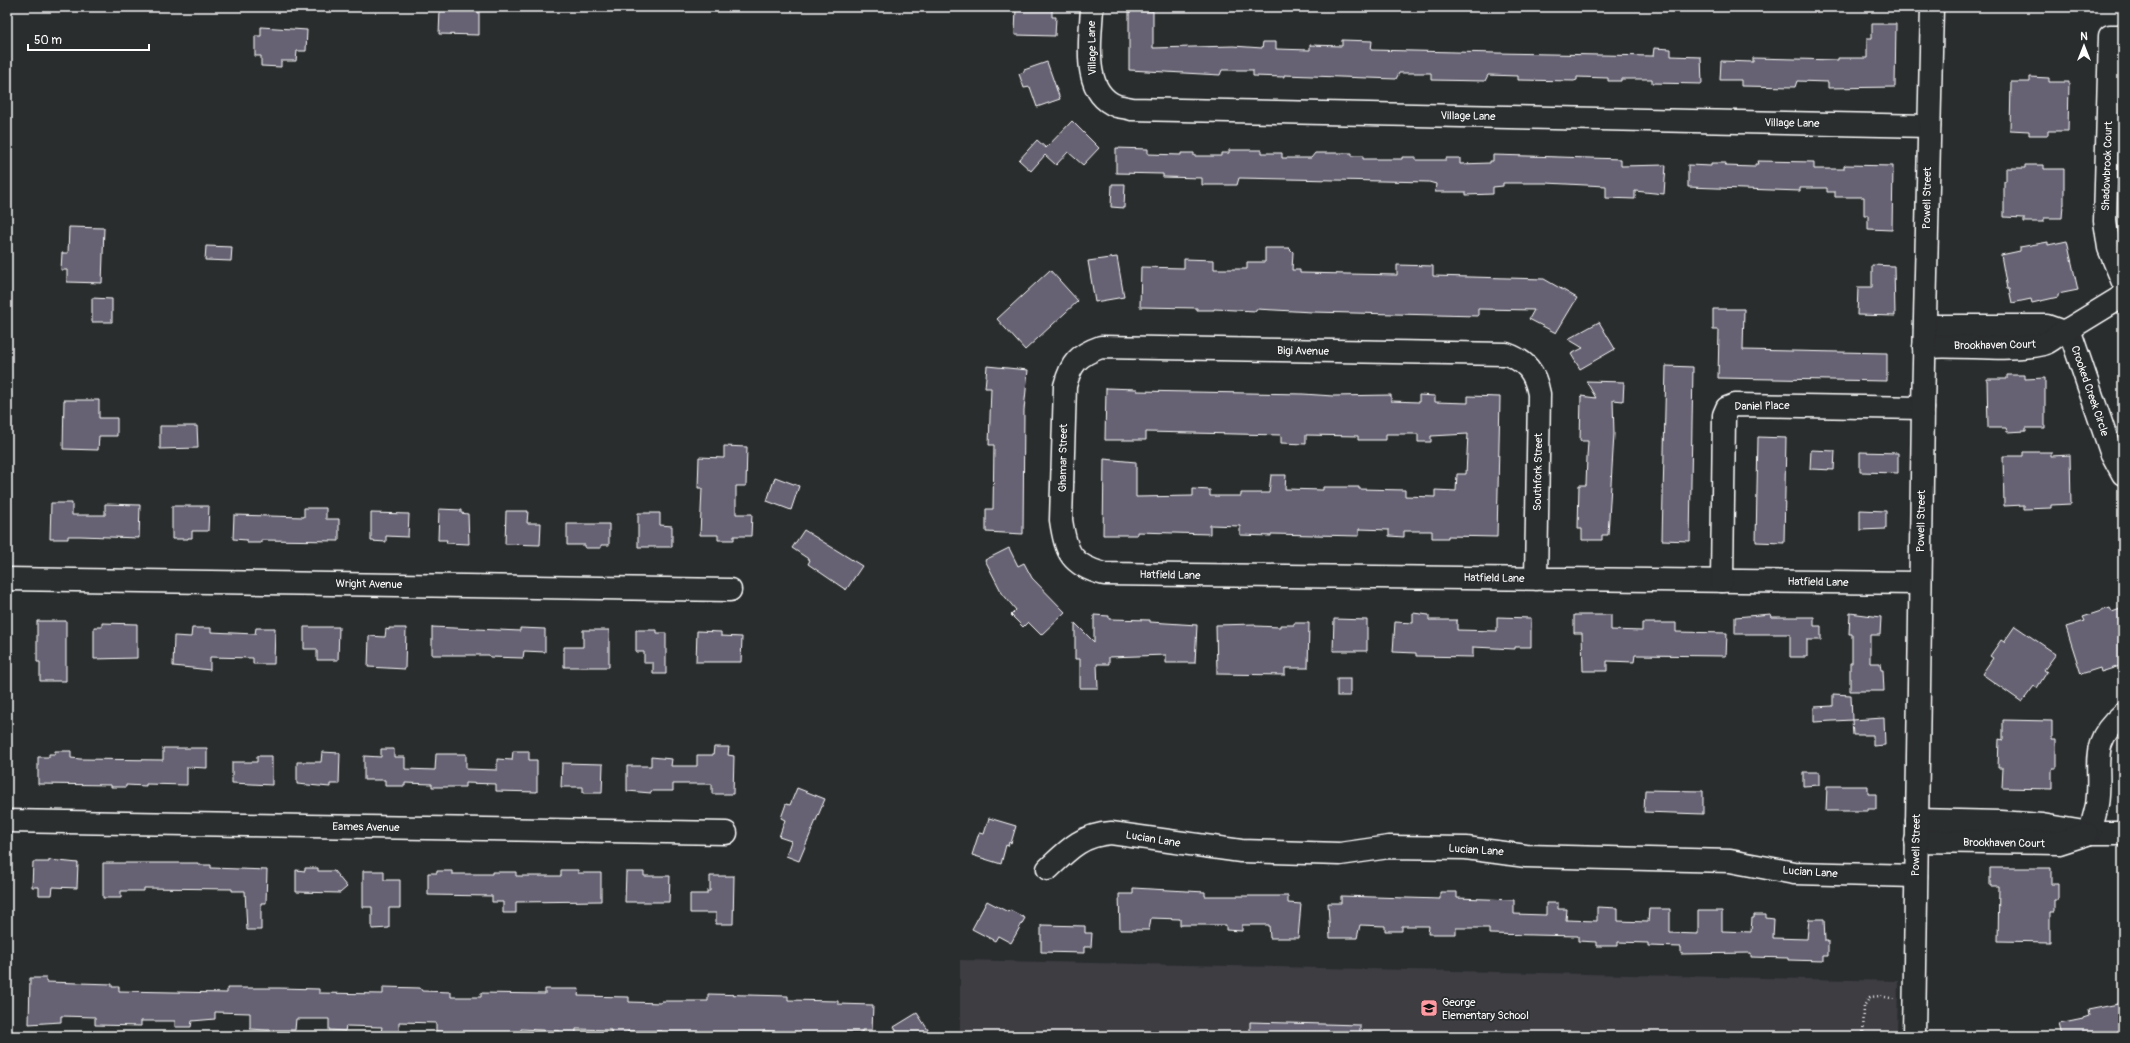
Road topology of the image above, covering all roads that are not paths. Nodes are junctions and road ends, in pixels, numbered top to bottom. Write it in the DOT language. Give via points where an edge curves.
graph roads {
  1 [pos="1092,7"];
  2 [pos="1932,7"];
  3 [pos="2123,36"];
  4 [pos="1929,126"];
  5 [pos="2123,282"];
  6 [pos="2123,296"];
  7 [pos="1925,326"];
  8 [pos="2065,330"];
  9 [pos="1924,347"];
  10 [pos="1076,360"];
  11 [pos="1529,367"];
  12 [pos="1923,408"];
  13 [pos="2123,474"];
  14 [pos="1072,558"];
  15 [pos="1536,578"];
  16 [pos="7,579"];
  17 [pos="1722,582"];
  18 [pos="1920,583"];
  19 [pos="730,590"];
  20 [pos="2123,714"];
  21 [pos="1917,820"];
  22 [pos="7,821"];
  23 [pos="726,833"];
  24 [pos="2090,833"];
  25 [pos="2123,833"];
  26 [pos="1916,841"];
  27 [pos="1048,869"];
  28 [pos="1916,876"];
  29 [pos="1914,1036"];
  1 -- 4 [label="street, Village Lane" via="1090,64 1093,82 1102,96 1116,106 1132,109"];
  2 -- 4 [label="street, Powell Street"];
  3 -- 5 [label="street, Shadowbrook Court" via="2110,36 2105,221 2109,248"];
  4 -- 7 [label="street, Powell Street"];
  6 -- 8 [label="street, Brookhaven Court"];
  7 -- 8 [label="street, Brookhaven Court" via="2042,326"];
  7 -- 9 [label="street, Powell Street"];
  8 -- 9 [label="street, Brookhaven Court" via="2050,341 2032,345"];
  8 -- 13 [label="street, Crooked Creek Circle" via="2111,452"];
  9 -- 12 [label="street, Powell Street"];
  10 -- 11 [label="street, Bigi Avenue" via="1087,352 1101,347 1506,354"];
  10 -- 14 [label="street, Ghamar Street" via="1068,373 1065,386 1062,520 1064,541"];
  11 -- 15 [label="street, Southfork Street" via="1536,380 1539,394"];
  12 -- 17 [label="street, Daniel Place" via="1735,405 1727,408 1724,415"];
  12 -- 18 [label="street, Powell Street"];
  14 -- 15 [label="street, Hatfield Lane" via="1087,569 1104,574"];
  15 -- 17 [label="street, Hatfield Lane"];
  16 -- 19 [label="street, Wright Avenue"];
  17 -- 18 [label="street, Hatfield Lane"];
  18 -- 21 [label="street, Powell Street"];
  20 -- 24 [label="street" via="2112,724 2098,748 2097,805"];
  21 -- 24 [label="street, Brookhaven Court" via="2042,825"];
  21 -- 26 [label="street, Powell Street"];
  22 -- 23 [label="street, Eames Avenue"];
  24 -- 25 [label="street, Brookhaven Court"];
  24 -- 26 [label="street, Brookhaven Court" via="2059,843"];
  26 -- 28 [label="street, Powell Street"];
  27 -- 28 [label="street, Lucian Lane" via="1077,842 1099,834 1111,833 1241,851 1340,854 1389,847 1466,848 1526,856 1730,861 1794,873"];
  28 -- 29 [label="street, Powell Street"];
}
